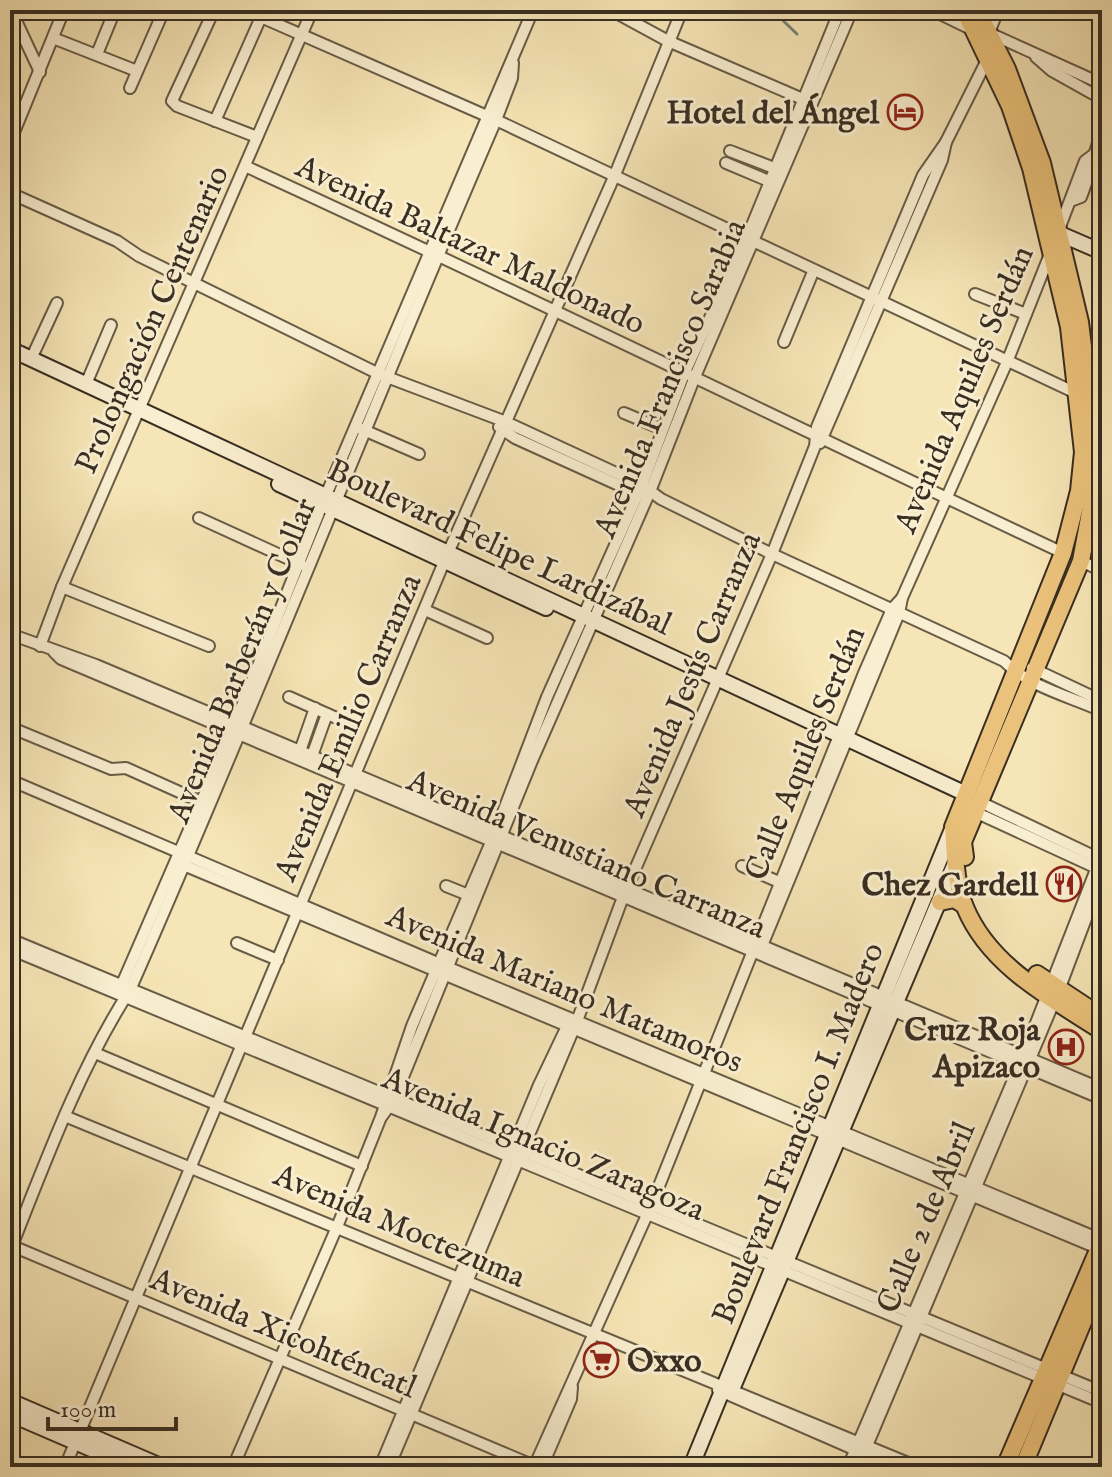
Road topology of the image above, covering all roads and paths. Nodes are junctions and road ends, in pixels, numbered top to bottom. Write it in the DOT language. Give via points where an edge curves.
graph roads {
  1 [pos="11,10"];
  2 [pos="64,10"];
  3 [pos="115,10"];
  4 [pos="164,10"];
  5 [pos="214,10"];
  6 [pos="245,10"];
  7 [pos="533,10"];
  8 [pos="611,10"];
  9 [pos="682,10"];
  10 [pos="840,10"];
  11 [pos="852,10"];
  12 [pos="932,10"];
  13 [pos="964,10"];
  14 [pos="977,10"];
  15 [pos="998,10"];
  16 [pos="311,13"];
  17 [pos="261,17"];
  18 [pos="982,31"];
  19 [pos="303,35"];
  20 [pos="53,38"];
  21 [pos="668,41"];
  22 [pos="97,54"];
  23 [pos="1035,55"];
  24 [pos="988,58"];
  25 [pos="137,71"];
  26 [pos="40,72"];
  27 [pos="1102,84"];
  28 [pos="130,88"];
  29 [pos="1102,99"];
  30 [pos="807,101"];
  31 [pos="491,119"];
  32 [pos="215,121"];
  33 [pos="1102,132"];
  34 [pos="257,137"];
  35 [pos="10,142"];
  36 [pos="247,167"];
  37 [pos="780,170"];
  38 [pos="614,177"];
  39 [pos="774,183"];
  40 [pos="10,193"];
  41 [pos="1058,233"];
  42 [pos="750,242"];
  43 [pos="432,251"];
  44 [pos="1102,252"];
  45 [pos="1050,254"];
  46 [pos="813,272"];
  47 [pos="196,283"];
  48 [pos="975,294"];
  49 [pos="878,302"];
  50 [pos="57,303"];
  51 [pos="552,310"];
  52 [pos="1026,314"];
  53 [pos="111,325"];
  54 [pos="784,342"];
  55 [pos="10,349"];
  56 [pos="10,359"];
  57 [pos="1007,362"];
  58 [pos="36,365"];
  59 [pos="383,375"];
  60 [pos="689,376"];
  61 [pos="86,384"];
  62 [pos="1091,402"];
  63 [pos="139,413"];
  64 [pos="624,413"];
  65 [pos="504,426"];
  66 [pos="360,428"];
  67 [pos="662,429"];
  68 [pos="817,442"];
  69 [pos="419,454"];
  70 [pos="645,492"];
  71 [pos="945,498"];
  72 [pos="328,502"];
  73 [pos="1102,508"];
  74 [pos="199,518"];
  75 [pos="1086,539"];
  76 [pos="1063,553"];
  77 [pos="772,554"];
  78 [pos="446,558"];
  79 [pos="1081,561"];
  80 [pos="302,565"];
  81 [pos="1102,571"];
  82 [pos="62,587"];
  83 [pos="425,610"];
  84 [pos="896,611"];
  85 [pos="587,622"];
  86 [pos="10,634"];
  87 [pos="487,638"];
  88 [pos="40,646"];
  89 [pos="209,646"];
  90 [pos="1021,670"];
  91 [pos="715,682"];
  92 [pos="289,697"];
  93 [pos="1100,705"];
  94 [pos="315,708"];
  95 [pos="327,714"];
  96 [pos="350,724"];
  97 [pos="12,728"];
  98 [pos="238,729"];
  99 [pos="842,742"];
  100 [pos="300,751"];
  101 [pos="312,756"];
  102 [pos="356,779"];
  103 [pos="10,780"];
  104 [pos="971,802"];
  105 [pos="206,804"];
  106 [pos="953,827"];
  107 [pos="497,839"];
  108 [pos="963,842"];
  109 [pos="182,859"];
  110 [pos="956,861"];
  111 [pos="1101,865"];
  112 [pos="742,866"];
  113 [pos="784,884"];
  114 [pos="244,885"];
  115 [pos="446,886"];
  116 [pos="626,892"];
  117 [pos="472,897"];
  118 [pos="940,902"];
  119 [pos="301,903"];
  120 [pos="964,905"];
  121 [pos="296,915"];
  122 [pos="10,939"];
  123 [pos="368,939"];
  124 [pos="237,943"];
  125 [pos="10,949"];
  126 [pos="756,951"];
  127 [pos="278,960"];
  128 [pos="441,970"];
  129 [pos="1054,993"];
  130 [pos="122,995"];
  131 [pos="888,1002"];
  132 [pos="1102,1017"];
  133 [pos="574,1021"];
  134 [pos="1102,1031"];
  135 [pos="243,1042"];
  136 [pos="95,1053"];
  137 [pos="1025,1061"];
  138 [pos="701,1078"];
  139 [pos="1102,1089"];
  140 [pos="1102,1099"];
  141 [pos="388,1101"];
  142 [pos="219,1106"];
  143 [pos="67,1117"];
  144 [pos="833,1133"];
  145 [pos="517,1156"];
  146 [pos="192,1166"];
  147 [pos="362,1166"];
  148 [pos="969,1189"];
  149 [pos="650,1210"];
  150 [pos="337,1227"];
  151 [pos="1101,1245"];
  152 [pos="11,1247"];
  153 [pos="778,1263"];
  154 [pos="1102,1276"];
  155 [pos="465,1280"];
  156 [pos="135,1298"];
  157 [pos="914,1320"];
  158 [pos="594,1336"];
  159 [pos="280,1357"];
  160 [pos="1052,1377"];
  161 [pos="724,1390"];
  162 [pos="1102,1392"];
  163 [pos="10,1401"];
  164 [pos="1102,1403"];
  165 [pos="407,1412"];
  166 [pos="10,1414"];
  167 [pos="78,1436"];
  168 [pos="861,1447"];
  169 [pos="892,1462"];
  170 [pos="65,1467"];
  171 [pos="133,1467"];
  172 [pos="163,1467"];
  173 [pos="233,1467"];
  174 [pos="380,1467"];
  175 [pos="389,1467"];
  176 [pos="537,1467"];
  177 [pos="691,1467"];
  178 [pos="700,1467"];
  179 [pos="848,1467"];
  180 [pos="858,1467"];
  181 [pos="918,1467"];
  182 [pos="1005,1467"];
  183 [pos="1023,1467"];
  1 -- 26 [label="street"];
  2 -- 20 [label="street"];
  3 -- 22 [label="street"];
  4 -- 25 [label="street"];
  5 -- 32 [label="street" via="172,101"];
  6 -- 17 [label="street"];
  7 -- 31 [label="street, Avenida Barberán y Collar" via="512,78"];
  8 -- 21 [label="street"];
  9 -- 21 [label="street, Avenida Emilio Carranza"];
  10 -- 30 [label="street, Avenida Francisco Sarabia"];
  11 -- 30 [label="street, Avenida Francisco Sarabia"];
  12 -- 18 [label="street"];
  13 -- 18 [label="main road"];
  14 -- 18 [label="main road"];
  15 -- 18 [label="street"];
  16 -- 19 [label="street, Prolongación Centenario"];
  17 -- 19 [label="street"];
  17 -- 32 [label="street"];
  18 -- 23 [label="street"];
  18 -- 24 [label="main road"];
  18 -- 41 [label="main road" via="1029,121"];
  19 -- 31 [label="street"];
  19 -- 34 [label="street, Prolongación Centenario"];
  20 -- 22 [label="street"];
  20 -- 26 [label="street"];
  21 -- 30 [label="street"];
  21 -- 38 [label="street, Avenida Emilio Carranza"];
  22 -- 25 [label="street"];
  23 -- 27 [label="street"];
  23 -- 29 [label="street" via="1052,71"];
  24 -- 45 [label="main road" via="1031,168"];
  24 -- 49 [label="street, Avenida Jesús Carranza" via="946,142 923,175"];
  25 -- 28 [label="street"];
  26 -- 35 [label="street"];
  30 -- 37 [label="street, Avenida Francisco Sarabia"];
  31 -- 38 [label="street"];
  31 -- 43 [label="street, Avenida Barberán y Collar"];
  32 -- 34 [label="street"];
  33 -- 41 [label="street, Avenida Aquiles Serdán" via="1071,193 1073,200"];
  34 -- 36 [label="street, Prolongación Centenario"];
  36 -- 43 [label="street, Avenida Baltazar Maldonado"];
  36 -- 47 [label="street, Prolongación Centenario"];
  37 -- 39 [label="street, Avenida Francisco Sarabia"];
  37 -- 39 [label="street" via="732,146 725,165"];
  38 -- 42 [label="street"];
  38 -- 51 [label="street, Avenida Emilio Carranza"];
  39 -- 42 [label="street, Avenida Francisco Sarabia"];
  40 -- 47 [label="street"];
  41 -- 44 [label="main road"];
  41 -- 45 [label="street, Avenida Aquiles Serdán"];
  41 -- 62 [label="main road" via="1080,322"];
  42 -- 46 [label="street"];
  42 -- 60 [label="street, Avenida Francisco Sarabia"];
  43 -- 51 [label="street, Avenida Baltazar Maldonado"];
  43 -- 59 [label="street, Avenida Barberán y Collar"];
  45 -- 52 [label="street, Avenida Aquiles Serdán"];
  45 -- 62 [label="main road"];
  46 -- 49 [label="street"];
  46 -- 54 [label="street"];
  47 -- 59 [label="street"];
  47 -- 63 [label="street, Prolongación Centenario"];
  48 -- 52 [label="street"];
  49 -- 57 [label="street"];
  49 -- 68 [label="street, Avenida Jesús Carranza"];
  50 -- 58 [label="street"];
  51 -- 60 [label="street, Avenida Baltazar Maldonado"];
  51 -- 65 [label="street, Avenida Emilio Carranza"];
  52 -- 57 [label="street, Avenida Aquiles Serdán"];
  53 -- 61 [label="street"];
  55 -- 58 [label="main road, Boulevard Felipe Lardizábal"];
  56 -- 58 [label="main road, Boulevard Felipe Lardizábal"];
  57 -- 62 [label="street"];
  57 -- 71 [label="street, Avenida Aquiles Serdán"];
  58 -- 61 [label="main road, Boulevard Felipe Lardizábal"];
  58 -- 63 [label="main road, Boulevard Felipe Lardizábal"];
  59 -- 65 [label="street"];
  59 -- 66 [label="street, Avenida Barberán y Collar"];
  60 -- 67 [label="street, Avenida Francisco Sarabia"];
  60 -- 68 [label="street, Avenida Baltazar Maldonado"];
  60 -- 70 [label="street, Avenida Francisco Sarabia"];
  61 -- 63 [label="main road, Boulevard Felipe Lardizábal"];
  62 -- 75 [label="main road" via="1096,453"];
  62 -- 76 [label="main road, Boulevard Francisco I. Madero" via="1079,491"];
  63 -- 72 [label="main road, Boulevard Felipe Lardizábal"];
  63 -- 82 [label="street, Prolongación Centenario"];
  64 -- 67 [label="street"];
  65 -- 70 [label="street"];
  65 -- 78 [label="street, Avenida Emilio Carranza"];
  66 -- 69 [label="street"];
  66 -- 72 [label="street, Avenida Barberán y Collar"];
  67 -- 70 [label="street, Avenida Francisco Sarabia"];
  68 -- 71 [label="street, Avenida Baltazar Maldonado"];
  68 -- 77 [label="street, Avenida Jesús Carranza"];
  70 -- 77 [label="street"];
  70 -- 85 [label="street, Avenida Francisco Sarabia"];
  71 -- 76 [label="street, Avenida Baltazar Maldonado"];
  71 -- 84 [label="street, Avenida Aquiles Serdán"];
  72 -- 78 [label="main road, Boulevard Felipe Lardizábal"];
  72 -- 80 [label="street, Avenida Barberán y Collar"];
  73 -- 75 [label="main road"];
  74 -- 80 [label="street"];
  75 -- 79 [label="main road, Boulevard Francisco I. Madero"];
  76 -- 90 [label="main road, Boulevard Francisco I. Madero"];
  77 -- 84 [label="street"];
  77 -- 91 [label="street, Avenida Jesús Carranza"];
  78 -- 83 [label="street, Avenida Emilio Carranza"];
  78 -- 85 [label="main road, Boulevard Felipe Lardizábal"];
  79 -- 81 [label="street"];
  79 -- 90 [label="main road, Boulevard Francisco I. Madero"];
  80 -- 98 [label="street, Avenida Barberán y Collar"];
  82 -- 88 [label="street, Prolongación Centenario"];
  82 -- 89 [label="street"];
  83 -- 87 [label="street"];
  83 -- 102 [label="street, Avenida Emilio Carranza"];
  84 -- 90 [label="street"];
  84 -- 99 [label="street, Calle Aquiles Serdán"];
  85 -- 91 [label="main road, Boulevard Felipe Lardizábal"];
  85 -- 107 [label="street, Avenida Francisco Sarabia" via="547,697"];
  86 -- 88 [label="street, Avenida Venustiano Carranza"];
  88 -- 98 [label="street, Avenida Venustiano Carranza" via="65,652"];
  90 -- 93 [label="street"];
  90 -- 104 [label="main road, Boulevard Francisco I. Madero"];
  91 -- 99 [label="main road, Boulevard Felipe Lardizábal"];
  91 -- 116 [label="street, Avenida Jesús Carranza"];
  92 -- 94 [label="street"];
  94 -- 95 [label="street"];
  94 -- 100 [label="street"];
  95 -- 96 [label="street"];
  95 -- 101 [label="street"];
  97 -- 105 [label="street" via="111,769 126,768"];
  98 -- 100 [label="street, Avenida Venustiano Carranza"];
  98 -- 102 [label="street, Avenida Venustiano Carranza"];
  98 -- 105 [label="street, Avenida Barberán y Collar"];
  99 -- 104 [label="main road, Boulevard Felipe Lardizábal"];
  99 -- 113 [label="street, Calle Aquiles Serdán"];
  100 -- 101 [label="street, Avenida Venustiano Carranza"];
  101 -- 102 [label="street, Avenida Venustiano Carranza"];
  102 -- 107 [label="street, Avenida Venustiano Carranza"];
  102 -- 119 [label="street, Avenida Emilio Carranza"];
  103 -- 109 [label="street, Avenida Mariano Matamoros"];
  104 -- 106 [label="main road, Boulevard Francisco I. Madero"];
  104 -- 108 [label="main road, Boulevard Francisco I. Madero"];
  104 -- 111 [label="street, Boulevard Felipe Lardizábal"];
  105 -- 109 [label="street, Avenida Barberán y Collar"];
  106 -- 110 [label="main road"];
  106 -- 131 [label="main road, Boulevard Francisco I. Madero"];
  107 -- 116 [label="street, Avenida Venustiano Carranza"];
  107 -- 117 [label="street, Avenida Francisco Sarabia"];
  108 -- 110 [label="main road, Boulevard Francisco I. Madero"];
  108 -- 129 [label="main road" via="972,895 994,938"];
  109 -- 114 [label="street, Avenida Mariano Matamoros"];
  109 -- 130 [label="street, Avenida Barberán y Collar"];
  110 -- 118 [label="main road, Boulevard Francisco I. Madero"];
  110 -- 120 [label="main road"];
  111 -- 129 [label="street, Calle 2 de Abril"];
  112 -- 113 [label="street"];
  113 -- 126 [label="street, Calle Aquiles Serdán"];
  114 -- 119 [label="street, Avenida Mariano Matamoros"];
  114 -- 121 [label="street, Avenida Mariano Matamoros"];
  115 -- 117 [label="street"];
  116 -- 126 [label="street, Avenida Venustiano Carranza"];
  116 -- 133 [label="street, Avenida Jesús Carranza"];
  117 -- 128 [label="street, Avenida Francisco Sarabia"];
  118 -- 120 [label="main road" via="954,899"];
  118 -- 131 [label="main road, Boulevard Francisco I. Madero"];
  119 -- 121 [label="street, Avenida Emilio Carranza"];
  119 -- 123 [label="street, Avenida Mariano Matamoros"];
  120 -- 129 [label="main road" via="995,955"];
  121 -- 123 [label="street, Avenida Mariano Matamoros"];
  121 -- 127 [label="street, Avenida Emilio Carranza"];
  122 -- 130 [label="street, Avenida Ignacio Zaragoza"];
  123 -- 128 [label="street, Avenida Mariano Matamoros"];
  124 -- 127 [label="street"];
  125 -- 130 [label="street, Avenida Ignacio Zaragoza"];
  126 -- 131 [label="street, Avenida Venustiano Carranza"];
  126 -- 138 [label="street, Calle Aquiles Serdán"];
  127 -- 135 [label="street, Avenida Emilio Carranza"];
  128 -- 133 [label="street, Avenida Mariano Matamoros"];
  128 -- 141 [label="street, Avenida Francisco Sarabia"];
  129 -- 132 [label="main road"];
  129 -- 134 [label="main road"];
  129 -- 137 [label="street, Calle 2 de Abril"];
  130 -- 135 [label="street, Avenida Ignacio Zaragoza"];
  130 -- 136 [label="street, Avenida Barberán y Collar"];
  131 -- 137 [label="street, Avenida Venustiano Carranza"];
  131 -- 144 [label="main road, Boulevard Francisco I. Madero"];
  133 -- 138 [label="street, Avenida Mariano Matamoros"];
  133 -- 145 [label="street, Avenida Jesús Carranza"];
  135 -- 141 [label="street, Avenida Ignacio Zaragoza"];
  135 -- 142 [label="street, Avenida Emilio Carranza"];
  136 -- 142 [label="street"];
  136 -- 143 [label="street, Avenida Barberán y Collar"];
  137 -- 139 [label="street, Avenida Venustiano Carranza"];
  137 -- 140 [label="street, Avenida Venustiano Carranza"];
  137 -- 148 [label="street, Calle 2 de Abril"];
  138 -- 144 [label="street, Avenida Mariano Matamoros"];
  138 -- 149 [label="street, Calle Aquiles Serdán"];
  141 -- 145 [label="street, Avenida Ignacio Zaragoza"];
  141 -- 147 [label="street, Avenida Francisco Sarabia"];
  142 -- 146 [label="street, Avenida Emilio Carranza"];
  142 -- 147 [label="street"];
  143 -- 146 [label="street, Avenida Moctezuma"];
  143 -- 152 [label="street, Avenida Barberán y Collar"];
  144 -- 148 [label="street, Avenida Mariano Matamoros"];
  144 -- 153 [label="main road, Boulevard Francisco I. Madero"];
  145 -- 149 [label="street, Avenida Ignacio Zaragoza"];
  145 -- 155 [label="street, Avenida Jesús Carranza"];
  146 -- 150 [label="street, Avenida Moctezuma"];
  146 -- 156 [label="street, Avenida Emilio Carranza"];
  147 -- 150 [label="street, Avenida Francisco Sarabia"];
  148 -- 151 [label="street, Avenida Mariano Matamoros"];
  148 -- 157 [label="street, Calle 2 de Abril"];
  149 -- 153 [label="street, Avenida Ignacio Zaragoza"];
  149 -- 158 [label="street, Calle Aquiles Serdán"];
  150 -- 155 [label="street, Avenida Moctezuma"];
  150 -- 159 [label="street, Avenida Francisco Sarabia"];
  151 -- 160 [label="main road"];
  152 -- 156 [label="street, Avenida Xicohténcatl"];
  153 -- 157 [label="street, Avenida Ignacio Zaragoza"];
  153 -- 161 [label="main road, Boulevard Francisco I. Madero"];
  154 -- 160 [label="main road"];
  155 -- 158 [label="street, Avenida Moctezuma"];
  155 -- 165 [label="street, Avenida Jesús Carranza"];
  156 -- 159 [label="street, Avenida Xicohténcatl"];
  156 -- 167 [label="street, Avenida Emilio Carranza"];
  157 -- 160 [label="street, Avenida Ignacio Zaragoza"];
  157 -- 168 [label="street, Calle 2 de Abril"];
  158 -- 161 [label="street, Avenida Moctezuma"];
  158 -- 176 [label="street, Calle Aquiles Serdán"];
  159 -- 165 [label="street, Avenida Xicohténcatl"];
  159 -- 173 [label="street, Avenida Francisco Sarabia"];
  160 -- 162 [label="street, Avenida Ignacio Zaragoza"];
  160 -- 164 [label="street, Avenida Ignacio Zaragoza"];
  160 -- 182 [label="main road"];
  160 -- 183 [label="main road"];
  161 -- 168 [label="street, Avenida Moctezuma"];
  161 -- 177 [label="main road, Boulevard Francisco I. Madero"];
  161 -- 178 [label="main road, Boulevard Francisco I. Madero"];
  163 -- 167 [label="main road"];
  165 -- 174 [label="street, Avenida Jesús Carranza"];
  165 -- 175 [label="street, Avenida Jesús Carranza"];
  165 -- 176 [label="street, Avenida Xicohténcatl"];
  166 -- 167 [label="main road"];
  167 -- 170 [label="street, Avenida Emilio Carranza"];
  167 -- 171 [label="main road"];
  167 -- 172 [label="main road"];
  168 -- 169 [label="street, Avenida Moctezuma"];
  168 -- 179 [label="street, Calle 2 de Abril"];
  168 -- 180 [label="street, Calle 2 de Abril"];
  169 -- 181 [label="street, Avenida Moctezuma"];
}
